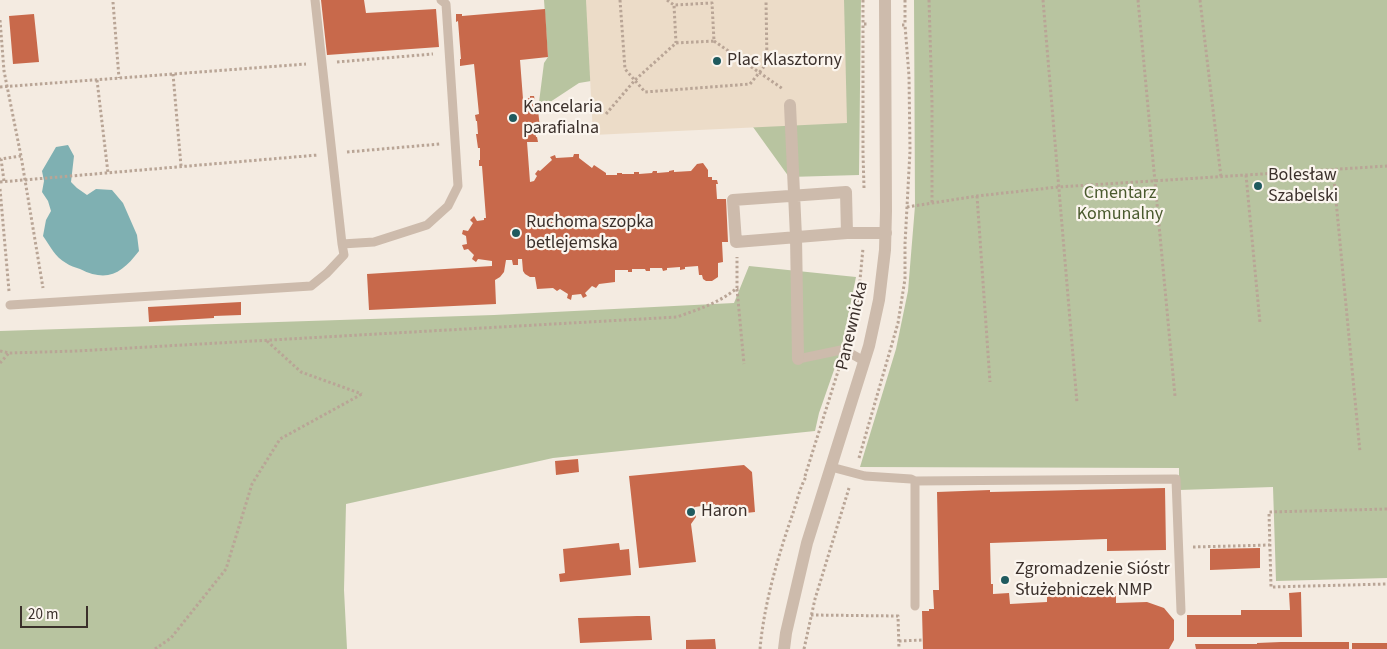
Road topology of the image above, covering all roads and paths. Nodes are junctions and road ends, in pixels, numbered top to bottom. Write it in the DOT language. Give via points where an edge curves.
graph roads {
  1 [pos="315,0"];
  2 [pos="441,0"];
  3 [pos="620,0"];
  4 [pos="666,0"];
  5 [pos="766,0"];
  6 [pos="863,0"];
  7 [pos="885,0"];
  8 [pos="905,0"];
  9 [pos="929,0"];
  10 [pos="1043,0"];
  11 [pos="1138,0"];
  12 [pos="1200,0"];
  13 [pos="714,1"];
  14 [pos="113,2"];
  15 [pos="674,5"];
  16 [pos="0,20"];
  17 [pos="863,24"];
  18 [pos="905,24"];
  19 [pos="885,25"];
  20 [pos="714,41"];
  21 [pos="676,43"];
  22 [pos="449,53"];
  23 [pos="323,63"];
  24 [pos="760,72"];
  25 [pos="173,74"];
  26 [pos="119,78"];
  27 [pos="97,80"];
  28 [pos="635,80"];
  29 [pos="7,86"];
  30 [pos="0,87"];
  31 [pos="790,99"];
  32 [pos="606,114"];
  33 [pos="456,143"];
  34 [pos="332,154"];
  35 [pos="21,156"];
  36 [pos="181,166"];
  37 [pos="1387,166"];
  38 [pos="1333,169"];
  39 [pos="108,173"];
  40 [pos="1246,175"];
  41 [pos="1220,177"];
  42 [pos="24,180"];
  43 [pos="1155,181"];
  44 [pos="2,182"];
  45 [pos="1058,187"];
  46 [pos="0,190"];
  47 [pos="864,192"];
  48 [pos="794,196"];
  49 [pos="977,196"];
  50 [pos="932,203"];
  51 [pos="898,211"];
  52 [pos="846,232"];
  53 [pos="886,233"];
  54 [pos="796,237"];
  55 [pos="736,242"];
  56 [pos="342,244"];
  57 [pos="737,288"];
  58 [pos="45,303"];
  59 [pos="10,305"];
  60 [pos="1260,322"];
  61 [pos="266,340"];
  62 [pos="0,351"];
  63 [pos="9,353"];
  64 [pos="798,360"];
  65 [pos="864,361"];
  66 [pos="0,363"];
  67 [pos="744,364"];
  68 [pos="990,382"];
  69 [pos="1176,396"];
  70 [pos="1077,403"];
  71 [pos="1360,452"];
  72 [pos="831,467"];
  73 [pos="916,481"];
  74 [pos="1387,509"];
  75 [pos="1270,545"];
  76 [pos="1178,547"];
  77 [pos="1387,584"];
  78 [pos="915,606"];
  79 [pos="1181,611"];
  80 [pos="811,615"];
  81 [pos="923,640"];
  82 [pos="899,641"];
  83 [pos="155,649"];
  84 [pos="784,649"];
  85 [pos="899,649"];
  1 -- 23 [label="lane"];
  2 -- 22 [label="lane" via="446,4"];
  3 -- 28 [label="path" via="625,69"];
  4 -- 15 [label="path"];
  5 -- 24 [label="path" via="767,63"];
  6 -- 17 [label="path"];
  7 -- 19 [label="street, Panewnicka"];
  8 -- 18 [label="path"];
  9 -- 50 [label="path"];
  10 -- 45 [label="path"];
  11 -- 43 [label="path"];
  12 -- 41 [label="path"];
  13 -- 15 [label="path"];
  13 -- 20 [label="path"];
  14 -- 26 [label="path"];
  15 -- 21 [label="path"];
  16 -- 29 [label="path"];
  17 -- 19 [label="path"];
  17 -- 47 [label="path"];
  19 -- 53 [label="street, Panewnicka"];
  20 -- 21 [label="path"];
  20 -- 24 [label="path"];
  21 -- 28 [label="path"];
  22 -- 23 [label="path"];
  22 -- 33 [label="lane"];
  23 -- 25 [label="path"];
  23 -- 34 [label="lane"];
  24 -- 28 [label="path" via="750,84 645,92"];
  24 -- 31 [label="path"];
  25 -- 26 [label="path"];
  25 -- 36 [label="path"];
  26 -- 27 [label="path"];
  27 -- 29 [label="path"];
  27 -- 39 [label="path"];
  28 -- 32 [label="path"];
  29 -- 30 [label="path"];
  29 -- 35 [label="path"];
  31 -- 48 [label="street"];
  33 -- 34 [label="path"];
  33 -- 56 [label="lane" via="458,186 448,206 427,224 374,242"];
  34 -- 36 [label="path"];
  34 -- 56 [label="lane"];
  35 -- 42 [label="path"];
  35 -- 44 [label="path" via="2,159"];
  36 -- 39 [label="path"];
  37 -- 38 [label="path"];
  38 -- 40 [label="path"];
  38 -- 71 [label="path"];
  39 -- 42 [label="path"];
  40 -- 41 [label="path"];
  40 -- 60 [label="path"];
  41 -- 43 [label="path"];
  42 -- 44 [label="path"];
  42 -- 58 [label="path"];
  43 -- 45 [label="path"];
  43 -- 69 [label="path"];
  45 -- 49 [label="path"];
  45 -- 70 [label="path"];
  46 -- 59 [label="path"];
  48 -- 52 [label="street" via="846,192"];
  48 -- 54 [label="street"];
  48 -- 55 [label="street" via="733,200"];
  49 -- 50 [label="path"];
  49 -- 68 [label="path"];
  50 -- 51 [label="path"];
  52 -- 53 [label="street"];
  52 -- 54 [label="street"];
  53 -- 65 [label="street, Panewnicka" via="879,300"];
  54 -- 55 [label="street"];
  54 -- 64 [label="street"];
  55 -- 57 [label="path"];
  56 -- 58 [label="lane" via="344,255 311,286"];
  57 -- 61 [label="path" via="716,303 677,317"];
  57 -- 67 [label="path"];
  58 -- 59 [label="lane"];
  61 -- 63 [label="path"];
  61 -- 83 [label="path" via="301,372 362,394 280,439 252,484 226,569 171,638"];
  62 -- 63 [label="path"];
  63 -- 66 [label="path"];
  64 -- 65 [label="lane" via="841,350"];
  65 -- 72 [label="street, Panewnicka"];
  72 -- 73 [label="lane" via="865,476"];
  72 -- 84 [label="street, Panewnicka" via="808,543"];
  73 -- 76 [label="lane" via="1176,479"];
  73 -- 78 [label="lane"];
  74 -- 75 [label="path" via="1269,512"];
  75 -- 76 [label="path"];
  75 -- 77 [label="path" via="1271,587"];
  76 -- 79 [label="lane"];
  80 -- 82 [label="path" via="898,616"];
  81 -- 82 [label="path"];
  82 -- 85 [label="path"];
}
